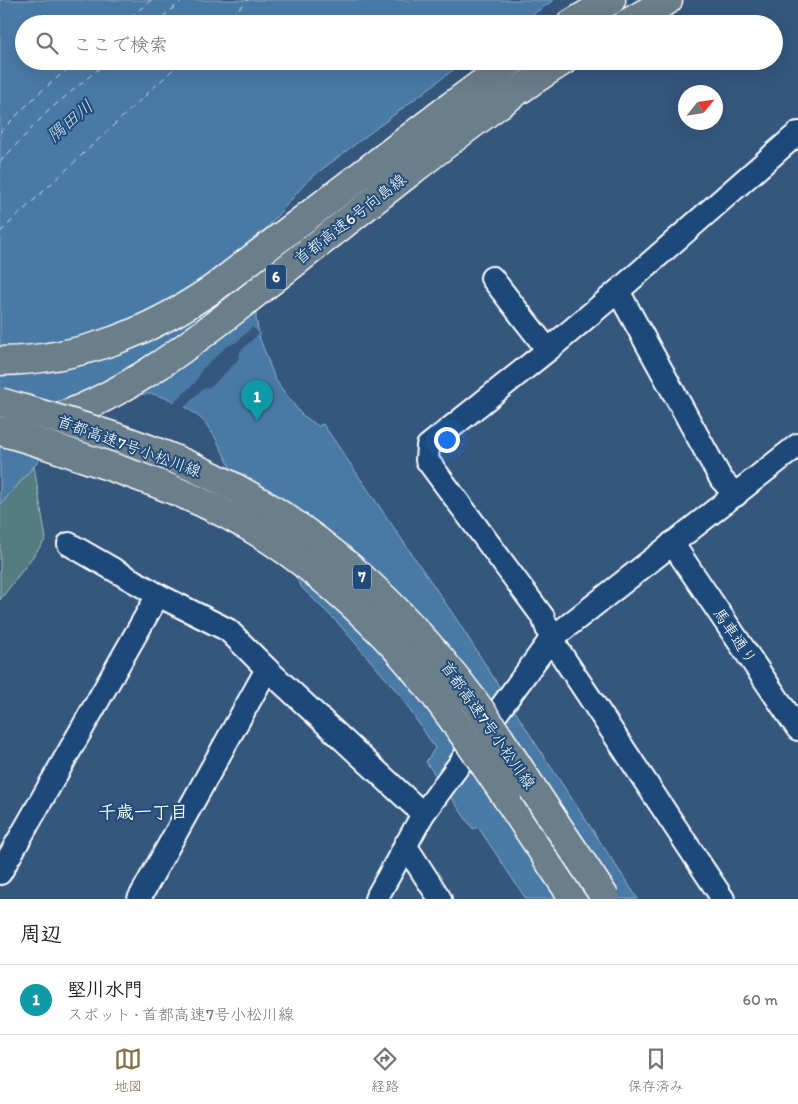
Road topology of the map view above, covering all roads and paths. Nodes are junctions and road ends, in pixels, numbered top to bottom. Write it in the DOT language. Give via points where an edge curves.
graph roads {
  1 [pos="611,0"];
  2 [pos="668,0"];
  3 [pos="586,15"];
  4 [pos="642,15"];
  5 [pos="500,70"];
  6 [pos="549,70"];
  7 [pos="798,133"];
  8 [pos="492,278"];
  9 [pos="618,291"];
  10 [pos="548,350"];
  11 [pos="0,361"];
  12 [pos="0,402"];
  13 [pos="0,431"];
  14 [pos="798,445"];
  15 [pos="736,495"];
  16 [pos="672,543"];
  17 [pos="69,544"];
  18 [pos="158,595"];
  19 [pos="551,639"];
  20 [pos="267,668"];
  21 [pos="798,729"];
  22 [pos="424,814"];
  23 [pos="405,846"];
  24 [pos="0,873"];
  25 [pos="139,899"];
  26 [pos="376,899"];
  27 [pos="440,899"];
  28 [pos="574,899"];
  29 [pos="606,899"];
  30 [pos="723,899"];
  1 -- 3 [label="highway"];
  2 -- 4 [label="highway"];
  5 -- 11 [label="highway, 首都高速6号向島線 / 6" via="180,311 139,332 91,349"];
  6 -- 13 [label="highway, 首都高速6号向島線 / 6, bridge" via="468,127 235,309 144,375 65,416"];
  7 -- 9 [label="street"];
  8 -- 10 [label="street"];
  9 -- 10 [label="street"];
  9 -- 15 [label="street" via="722,479"];
  10 -- 19 [label="street" via="428,446 427,460 543,617"];
  12 -- 29 [label="highway, 首都高速7号小松川線 / 7, bridge" via="174,458 213,476 289,521 354,570 415,629 471,697"];
  13 -- 28 [label="highway, 首都高速7号小松川線 / 7, bridge" via="128,472 197,500 271,541 327,583 365,616 426,684 461,730"];
  14 -- 15 [label="street"];
  15 -- 16 [label="street"];
  16 -- 19 [label="street"];
  16 -- 21 [label="street, 馬車通り"];
  17 -- 18 [label="street"];
  18 -- 20 [label="street" via="228,630"];
  18 -- 24 [label="street"];
  19 -- 22 [label="street"];
  19 -- 30 [label="street"];
  20 -- 22 [label="street"];
  20 -- 25 [label="street"];
  22 -- 23 [label="street"];
  23 -- 26 [label="street"];
  23 -- 27 [label="street"];
}
